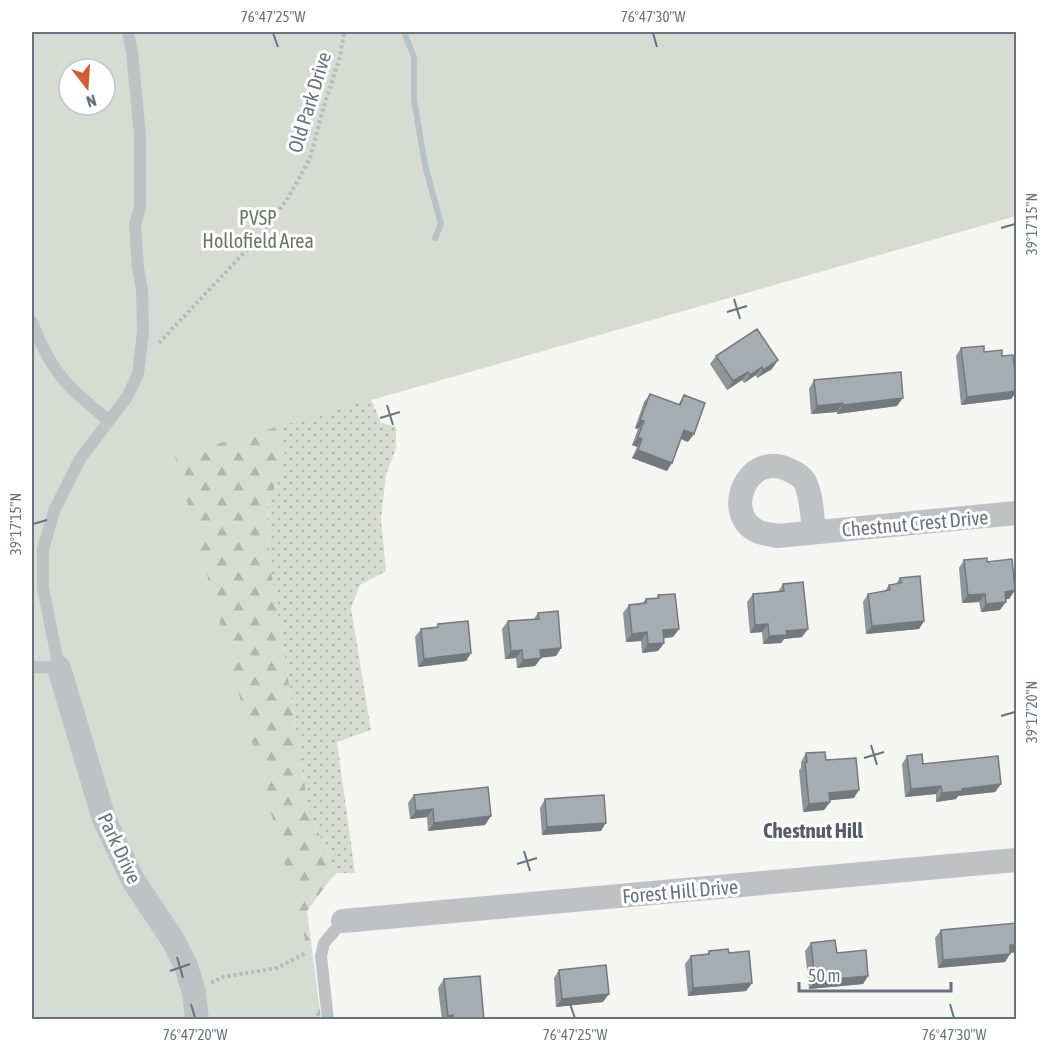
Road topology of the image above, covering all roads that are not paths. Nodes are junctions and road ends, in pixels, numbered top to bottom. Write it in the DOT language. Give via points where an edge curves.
graph roads {
  1 [pos="128,32"];
  2 [pos="32,322"];
  3 [pos="108,420"];
  4 [pos="1017,513"];
  5 [pos="814,532"];
  6 [pos="32,667"];
  7 [pos="59,668"];
  8 [pos="1017,860"];
  9 [pos="343,921"];
  10 [pos="197,1020"];
  11 [pos="328,1020"];
  1 -- 3 [label="lane" via="140,135 140,207 135,225 143,331 138,374 127,397"];
  2 -- 3 [label="lane" via="48,360 66,386"];
  3 -- 7 [label="lane" via="80,459 54,511 43,549 43,588"];
  4 -- 5 [label="street, Chestnut Crest Drive"];
  5 -- 5 [label="street, Chestnut Crest Drive" via="777,536 757,531 747,522 740,505 742,488 752,474 765,466 781,466 796,472 810,495"];
  6 -- 7 [label="lane"];
  7 -- 10 [label="street, Park Drive" via="104,819 133,880 186,966"];
  8 -- 9 [label="street, Forest Hill Drive"];
  9 -- 11 [label="lane" via="324,943 321,956"];
}
